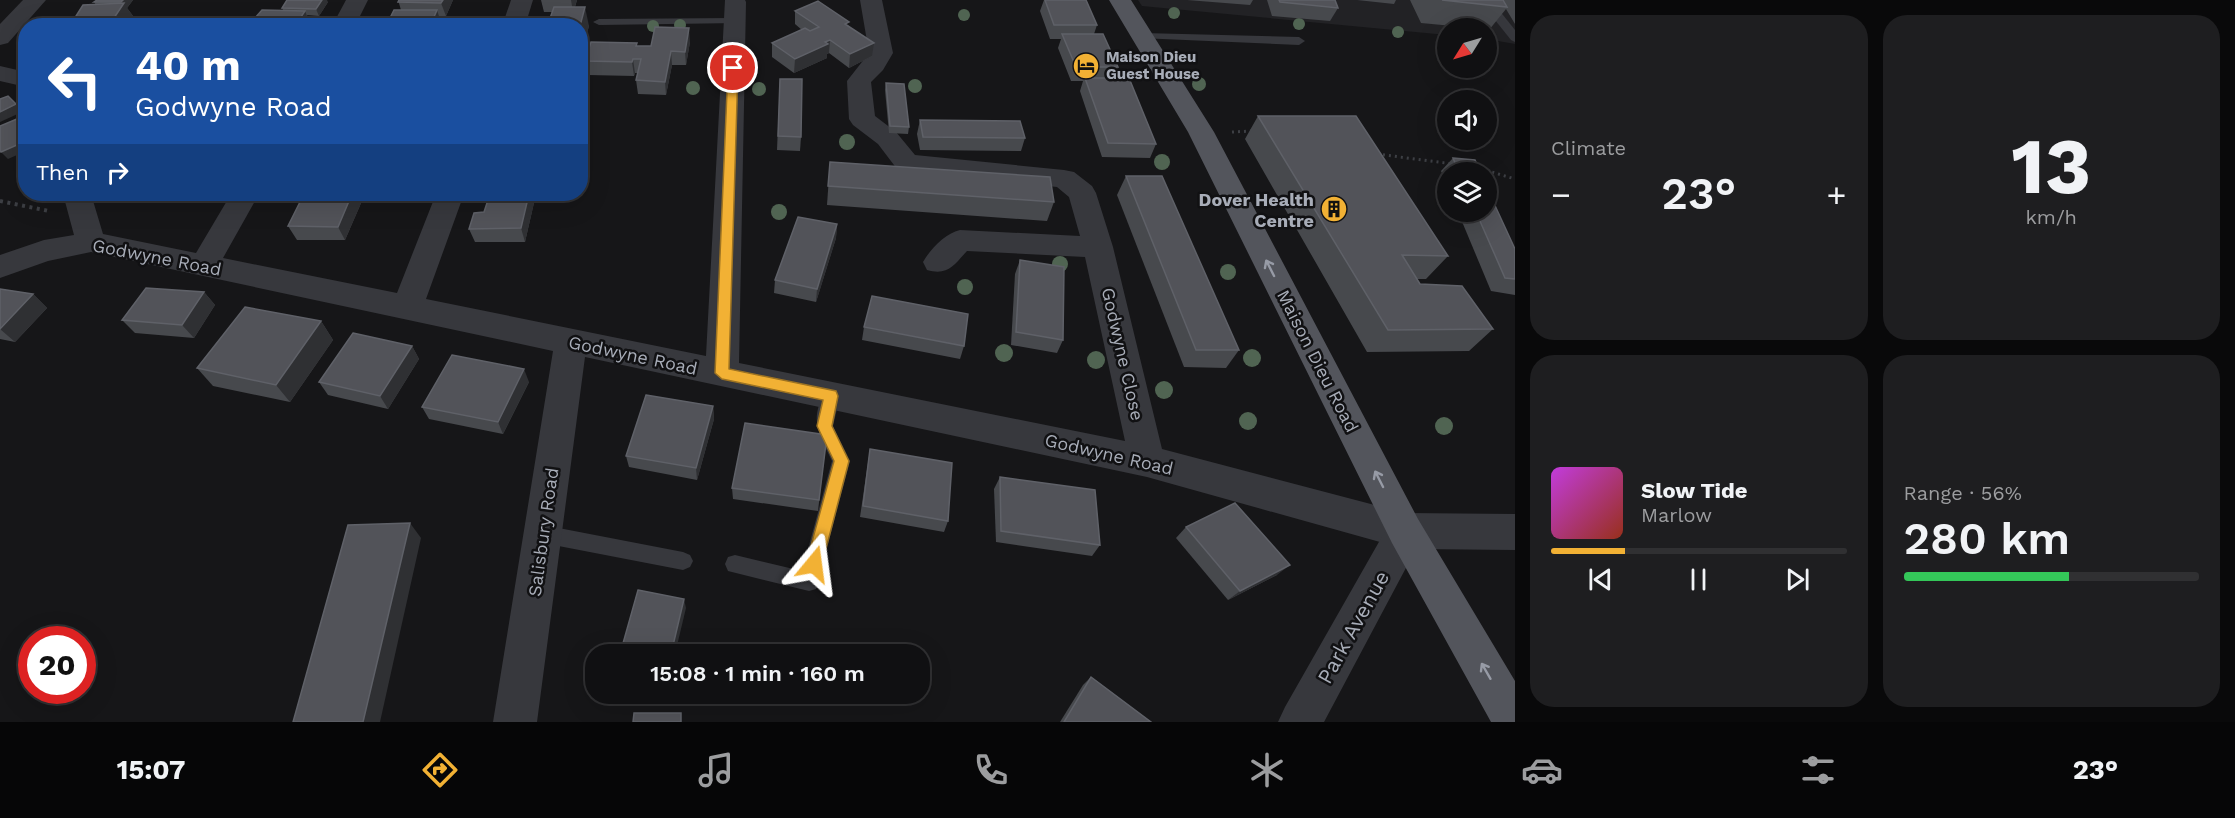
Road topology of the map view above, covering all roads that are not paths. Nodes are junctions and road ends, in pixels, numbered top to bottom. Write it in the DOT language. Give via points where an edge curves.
graph roads {
  1 [pos="35,0"];
  2 [pos="357,0"];
  3 [pos="522,0"];
  4 [pos="871,0"];
  5 [pos="1120,0"];
  6 [pos="1485,0"];
  7 [pos="735,12"];
  8 [pos="18,18"];
  9 [pos="18,18"];
  10 [pos="347,18"];
  11 [pos="516,18"];
  12 [pos="599,22"];
  13 [pos="1143,36"];
  14 [pos="0,38"];
  15 [pos="1515,38"];
  16 [pos="1265,39"];
  17 [pos="1299,41"];
  18 [pos="1277,53"];
  19 [pos="79,201"];
  20 [pos="242,201"];
  21 [pos="447,201"];
  22 [pos="91,242"];
  23 [pos="1098,247"];
  24 [pos="938,262"];
  25 [pos="204,265"];
  26 [pos="0,267"];
  27 [pos="406,307"];
  28 [pos="571,342"];
  29 [pos="722,373"];
  30 [pos="831,396"];
  31 [pos="1147,461"];
  32 [pos="1405,531"];
  33 [pos="1515,532"];
  34 [pos="543,534"];
  35 [pos="683,561"];
  36 [pos="735,564"];
  37 [pos="515,722"];
  38 [pos="1300,722"];
  39 [pos="1515,722"];
  1 -- 9 [label="street"];
  2 -- 10 [label="street"];
  3 -- 11 [label="street"];
  4 -- 23 [label="street, Godwyne Close" via="881,53 859,81 862,119 887,138 907,163 1064,179 1082,194"];
  5 -- 13 [label="main road, Maison Dieu Road"];
  6 -- 15 [label="lane"];
  7 -- 12 [label="lane"];
  7 -- 29 [label="street"];
  8 -- 14 [label="street"];
  13 -- 16 [label="lane"];
  32 -- 13 [label="main road, Maison Dieu Road, one-way" via="1201,132"];
  16 -- 17 [label="lane"];
  16 -- 18 [label="lane"];
  19 -- 22 [label="street"];
  20 -- 25 [label="street"];
  21 -- 27 [label="street"];
  22 -- 25 [label="street, Godwyne Road"];
  22 -- 26 [label="street, Godwyne Road" via="44,251"];
  23 -- 24 [label="street" via="960,240"];
  23 -- 31 [label="street, Godwyne Close"];
  25 -- 27 [label="street, Godwyne Road"];
  27 -- 28 [label="street, Godwyne Road"];
  28 -- 29 [label="street, Godwyne Road"];
  28 -- 34 [label="street, Salisbury Road"];
  29 -- 30 [label="street, Godwyne Road"];
  30 -- 31 [label="street, Godwyne Road"];
  30 -- 36 [label="lane" via="824,426 841,461 809,582"];
  31 -- 32 [label="street, Godwyne Road"];
  32 -- 33 [label="street, Godwyne Road"];
  32 -- 38 [label="street, Park Avenue"];
  39 -- 32 [label="main road, Maison Dieu Road, one-way"];
  34 -- 35 [label="lane"];
  34 -- 37 [label="street, Salisbury Road"];
}
